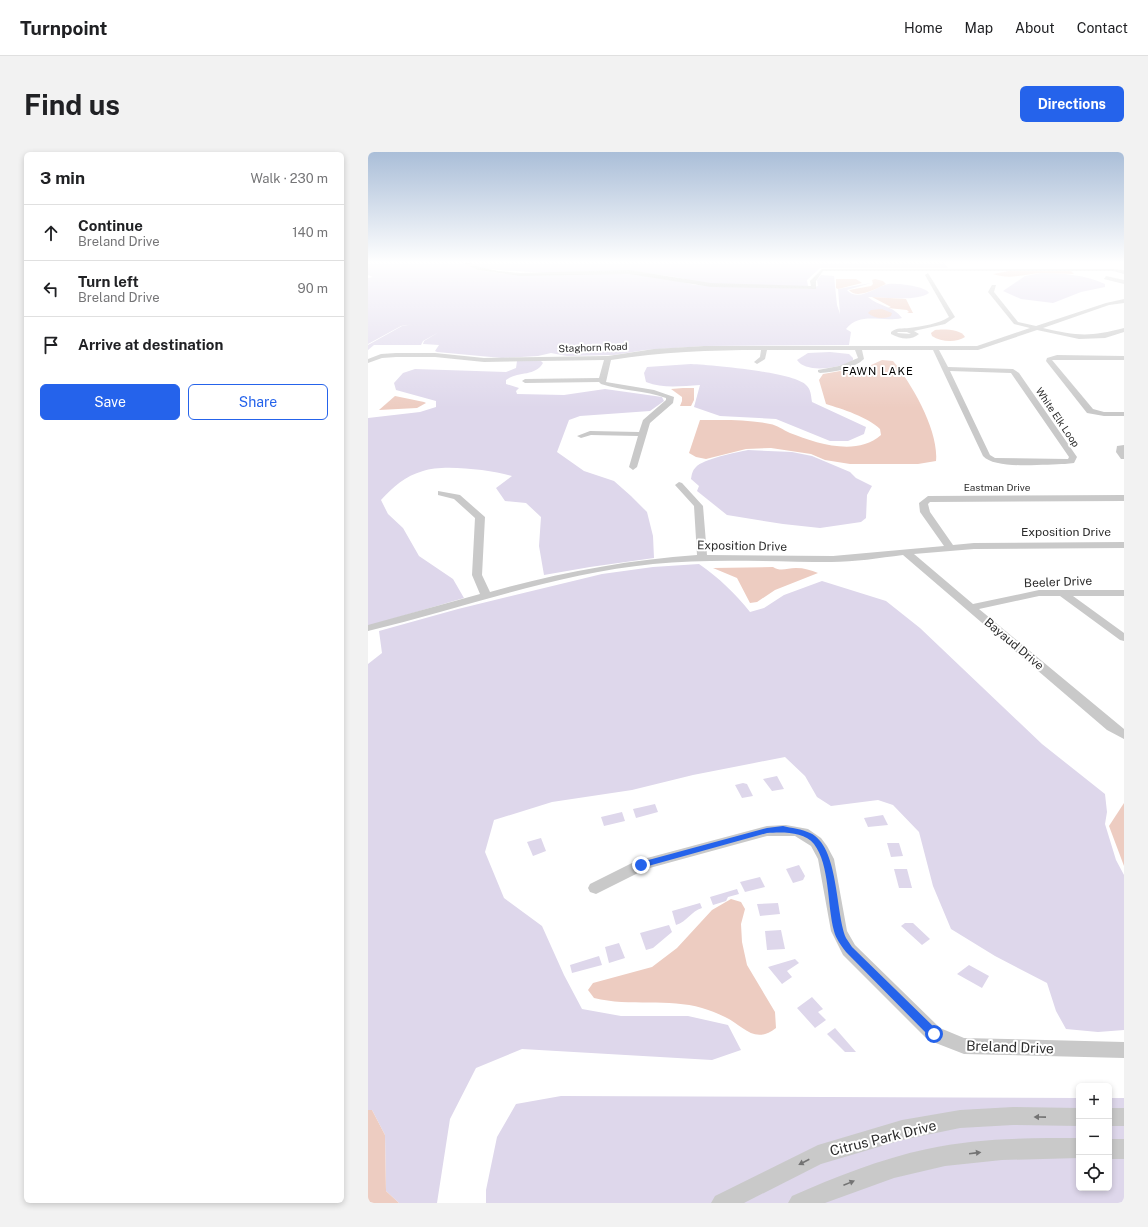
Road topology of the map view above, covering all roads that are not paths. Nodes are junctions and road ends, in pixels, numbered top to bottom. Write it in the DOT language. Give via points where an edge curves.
graph roads {
  1 [pos="948,310"];
  2 [pos="1006,310"];
  3 [pos="1091,310"];
  4 [pos="1038,329"];
  5 [pos="908,330"];
  6 [pos="1124,330"];
  7 [pos="764,348"];
  8 [pos="858,348"];
  9 [pos="935,348"];
  10 [pos="608,358"];
  11 [pos="1124,358"];
  12 [pos="368,362"];
  13 [pos="756,362"];
  14 [pos="946,369"];
  15 [pos="820,371"];
  16 [pos="602,380"];
  17 [pos="525,381"];
  18 [pos="1124,414"];
  19 [pos="642,434"];
  20 [pos="581,436"];
  21 [pos="1124,447"];
  22 [pos="1124,457"];
  23 [pos="633,467"];
  24 [pos="679,485"];
  25 [pos="441,493"];
  26 [pos="1124,498"];
  27 [pos="1124,545"];
  28 [pos="950,547"];
  29 [pos="905,552"];
  30 [pos="702,558"];
  31 [pos="1062,593"];
  32 [pos="1124,594"];
  33 [pos="486,595"];
  34 [pos="970,608"];
  35 [pos="368,628"];
  36 [pos="1124,638"];
  37 [pos="1124,735"];
  38 [pos="596,888"];
  39 [pos="1124,1050"];
  40 [pos="1076,1117"];
  41 [pos="1112,1117"];
  42 [pos="1124,1118"];
  43 [pos="1076,1148"];
  44 [pos="1112,1149"];
  45 [pos="1124,1149"];
  46 [pos="722,1203"];
  47 [pos="800,1203"];
  1 -- 5 [label="street" via="952,317 943,323"];
  2 -- 4 [label="street" via="1016,323"];
  3 -- 4 [label="street, Staghorn Road"];
  4 -- 6 [label="street" via="1065,335 1093,337"];
  4 -- 9 [label="street, Staghorn Road" via="981,348"];
  7 -- 8 [label="street, Staghorn Road"];
  7 -- 10 [label="street, Staghorn Road" via="704,348"];
  7 -- 13 [label="street" via="763,358"];
  8 -- 9 [label="street, Staghorn Road"];
  8 -- 15 [label="street" via="861,359 858,361 847,367"];
  9 -- 14 [label="street, White Elk Loop"];
  10 -- 12 [label="street, Staghorn Road" via="484,360 435,355 396,355 381,356"];
  10 -- 16 [label="street"];
  11 -- 18 [label="street" via="1057,357 1049,361 1090,411"];
  14 -- 14 [label="street, White Elk Loop" via="987,456 992,460 1071,460 1073,457 1013,371"];
  16 -- 17 [label="street"];
  16 -- 19 [label="street" via="603,383 612,386 652,391 670,397 670,401 646,422"];
  19 -- 20 [label="street" via="590,433"];
  19 -- 23 [label="street"];
  21 -- 22 [label="street" via="1120,448"];
  24 -- 30 [label="street" via="698,506"];
  25 -- 33 [label="street" via="457,497 480,516 477,575"];
  26 -- 28 [label="street, Eastman Drive" via="928,499 923,503 925,512"];
  27 -- 28 [label="street, Exposition Drive"];
  28 -- 29 [label="street, Exposition Drive"];
  29 -- 30 [label="street, Exposition Drive" via="806,560"];
  29 -- 34 [label="street, Bayaud Drive"];
  30 -- 33 [label="street, Exposition Drive" via="653,561 598,569"];
  31 -- 32 [label="street, Beeler Drive"];
  31 -- 34 [label="street, Beeler Drive" via="1024,595"];
  31 -- 36 [label="street"];
  33 -- 35 [label="street, Exposition Drive"];
  34 -- 37 [label="street, Bayaud Drive"];
  38 -- 39 [label="street, Breland Drive" via="641,865 767,831 798,831 816,841 822,849 839,931 845,945 934,1034 964,1046"];
  40 -- 46 [label="street, Citrus Park Drive, one-way" via="1013,1116 960,1120 902,1130 818,1155"];
  41 -- 42 [label="street"];
  47 -- 43 [label="street, one-way" via="857,1180 927,1159 1002,1150"];
  44 -- 45 [label="street"];
}
